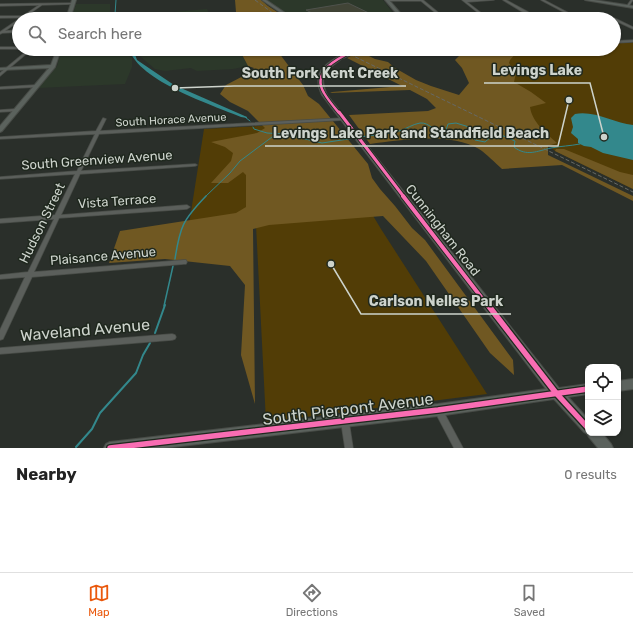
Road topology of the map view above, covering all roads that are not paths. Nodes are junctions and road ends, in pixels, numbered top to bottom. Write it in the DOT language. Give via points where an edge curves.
graph roads {
  1 [pos="7,0"];
  2 [pos="264,0"];
  3 [pos="422,0"];
  4 [pos="463,0"];
  5 [pos="493,0"];
  6 [pos="504,0"];
  7 [pos="542,0"];
  8 [pos="587,0"];
  9 [pos="632,0"];
  10 [pos="387,1"];
  11 [pos="74,2"];
  12 [pos="538,2"];
  13 [pos="546,2"];
  14 [pos="0,4"];
  15 [pos="41,4"];
  16 [pos="627,6"];
  17 [pos="633,7"];
  18 [pos="30,12"];
  19 [pos="70,12"];
  20 [pos="282,12"];
  21 [pos="396,12"];
  22 [pos="437,12"];
  23 [pos="479,12"];
  24 [pos="524,12"];
  25 [pos="565,12"];
  26 [pos="0,17"];
  27 [pos="12,18"];
  28 [pos="621,23"];
  29 [pos="12,25"];
  30 [pos="633,28"];
  31 [pos="0,32"];
  32 [pos="12,32"];
  33 [pos="622,41"];
  34 [pos="633,41"];
  35 [pos="0,48"];
  36 [pos="12,48"];
  37 [pos="22,56"];
  38 [pos="57,56"];
  39 [pos="343,56"];
  40 [pos="53,66"];
  41 [pos="7,68"];
  42 [pos="0,69"];
  43 [pos="0,76"];
  44 [pos="35,86"];
  45 [pos="0,88"];
  46 [pos="15,110"];
  47 [pos="0,111"];
  48 [pos="104,119"];
  49 [pos="344,119"];
  50 [pos="0,130"];
  51 [pos="98,133"];
  52 [pos="0,138"];
  53 [pos="195,165"];
  54 [pos="79,172"];
  55 [pos="0,178"];
  56 [pos="187,207"];
  57 [pos="58,217"];
  58 [pos="0,221"];
  59 [pos="184,262"];
  60 [pos="30,274"];
  61 [pos="0,276"];
  62 [pos="0,337"];
  63 [pos="172,337"];
  64 [pos="0,351"];
  65 [pos="633,384"];
  66 [pos="621,386"];
  67 [pos="585,389"];
  68 [pos="556,393"];
  69 [pos="438,410"];
  70 [pos="345,422"];
  71 [pos="585,425"];
  72 [pos="596,436"];
  73 [pos="110,448"];
  74 [pos="349,448"];
  75 [pos="459,448"];
  76 [pos="607,448"];
  1 -- 14 [label="street"];
  2 -- 20 [label="street"];
  3 -- 10 [label="street"];
  3 -- 22 [label="street"];
  4 -- 5 [label="street"];
  4 -- 23 [label="street"];
  6 -- 24 [label="street"];
  7 -- 13 [label="street"];
  8 -- 16 [label="street"];
  9 -- 16 [label="street"];
  10 -- 21 [label="street"];
  11 -- 15 [label="street"];
  11 -- 19 [label="street"];
  12 -- 13 [label="street"];
  13 -- 25 [label="street"];
  14 -- 15 [label="street"];
  15 -- 18 [label="street"];
  16 -- 17 [label="street"];
  26 -- 27 [label="street"];
  28 -- 30 [label="street"];
  29 -- 31 [label="street"];
  31 -- 32 [label="street"];
  33 -- 34 [label="street"];
  35 -- 36 [label="street"];
  37 -- 41 [label="street"];
  38 -- 40 [label="street"];
  39 -- 49 [label="street, Cunningham Road, bridge" via="325,68 320,82 325,95"];
  40 -- 41 [label="street"];
  40 -- 44 [label="street"];
  41 -- 42 [label="street"];
  41 -- 43 [label="street"];
  44 -- 45 [label="street"];
  44 -- 46 [label="street"];
  46 -- 47 [label="street"];
  46 -- 50 [label="street"];
  48 -- 51 [label="street, Hudson Street"];
  49 -- 51 [label="street, South Horace Avenue"];
  49 -- 68 [label="street, Cunningham Road"];
  51 -- 52 [label="street, South Horace Avenue"];
  51 -- 54 [label="street, Hudson Street"];
  53 -- 54 [label="street, South Greenview Avenue"];
  54 -- 55 [label="street, South Greenview Avenue"];
  54 -- 57 [label="street, Hudson Street"];
  56 -- 57 [label="street, Vista Terrace"];
  57 -- 58 [label="street, Vista Terrace"];
  57 -- 60 [label="street, Hudson Street"];
  59 -- 60 [label="street, Plaisance Avenue"];
  60 -- 61 [label="street, Plaisance Avenue"];
  60 -- 62 [label="street, Hudson Street"];
  63 -- 64 [label="street, Waveland Avenue"];
  65 -- 66 [label="street"];
  67 -- 68 [label="street, South Pierpont Avenue"];
  68 -- 69 [label="street, South Pierpont Avenue"];
  68 -- 71 [label="street, Cunningham Road"];
  69 -- 70 [label="street, South Pierpont Avenue"];
  69 -- 75 [label="street"];
  70 -- 73 [label="street, South Pierpont Avenue"];
  70 -- 74 [label="street"];
  72 -- 76 [label="street"];
}
